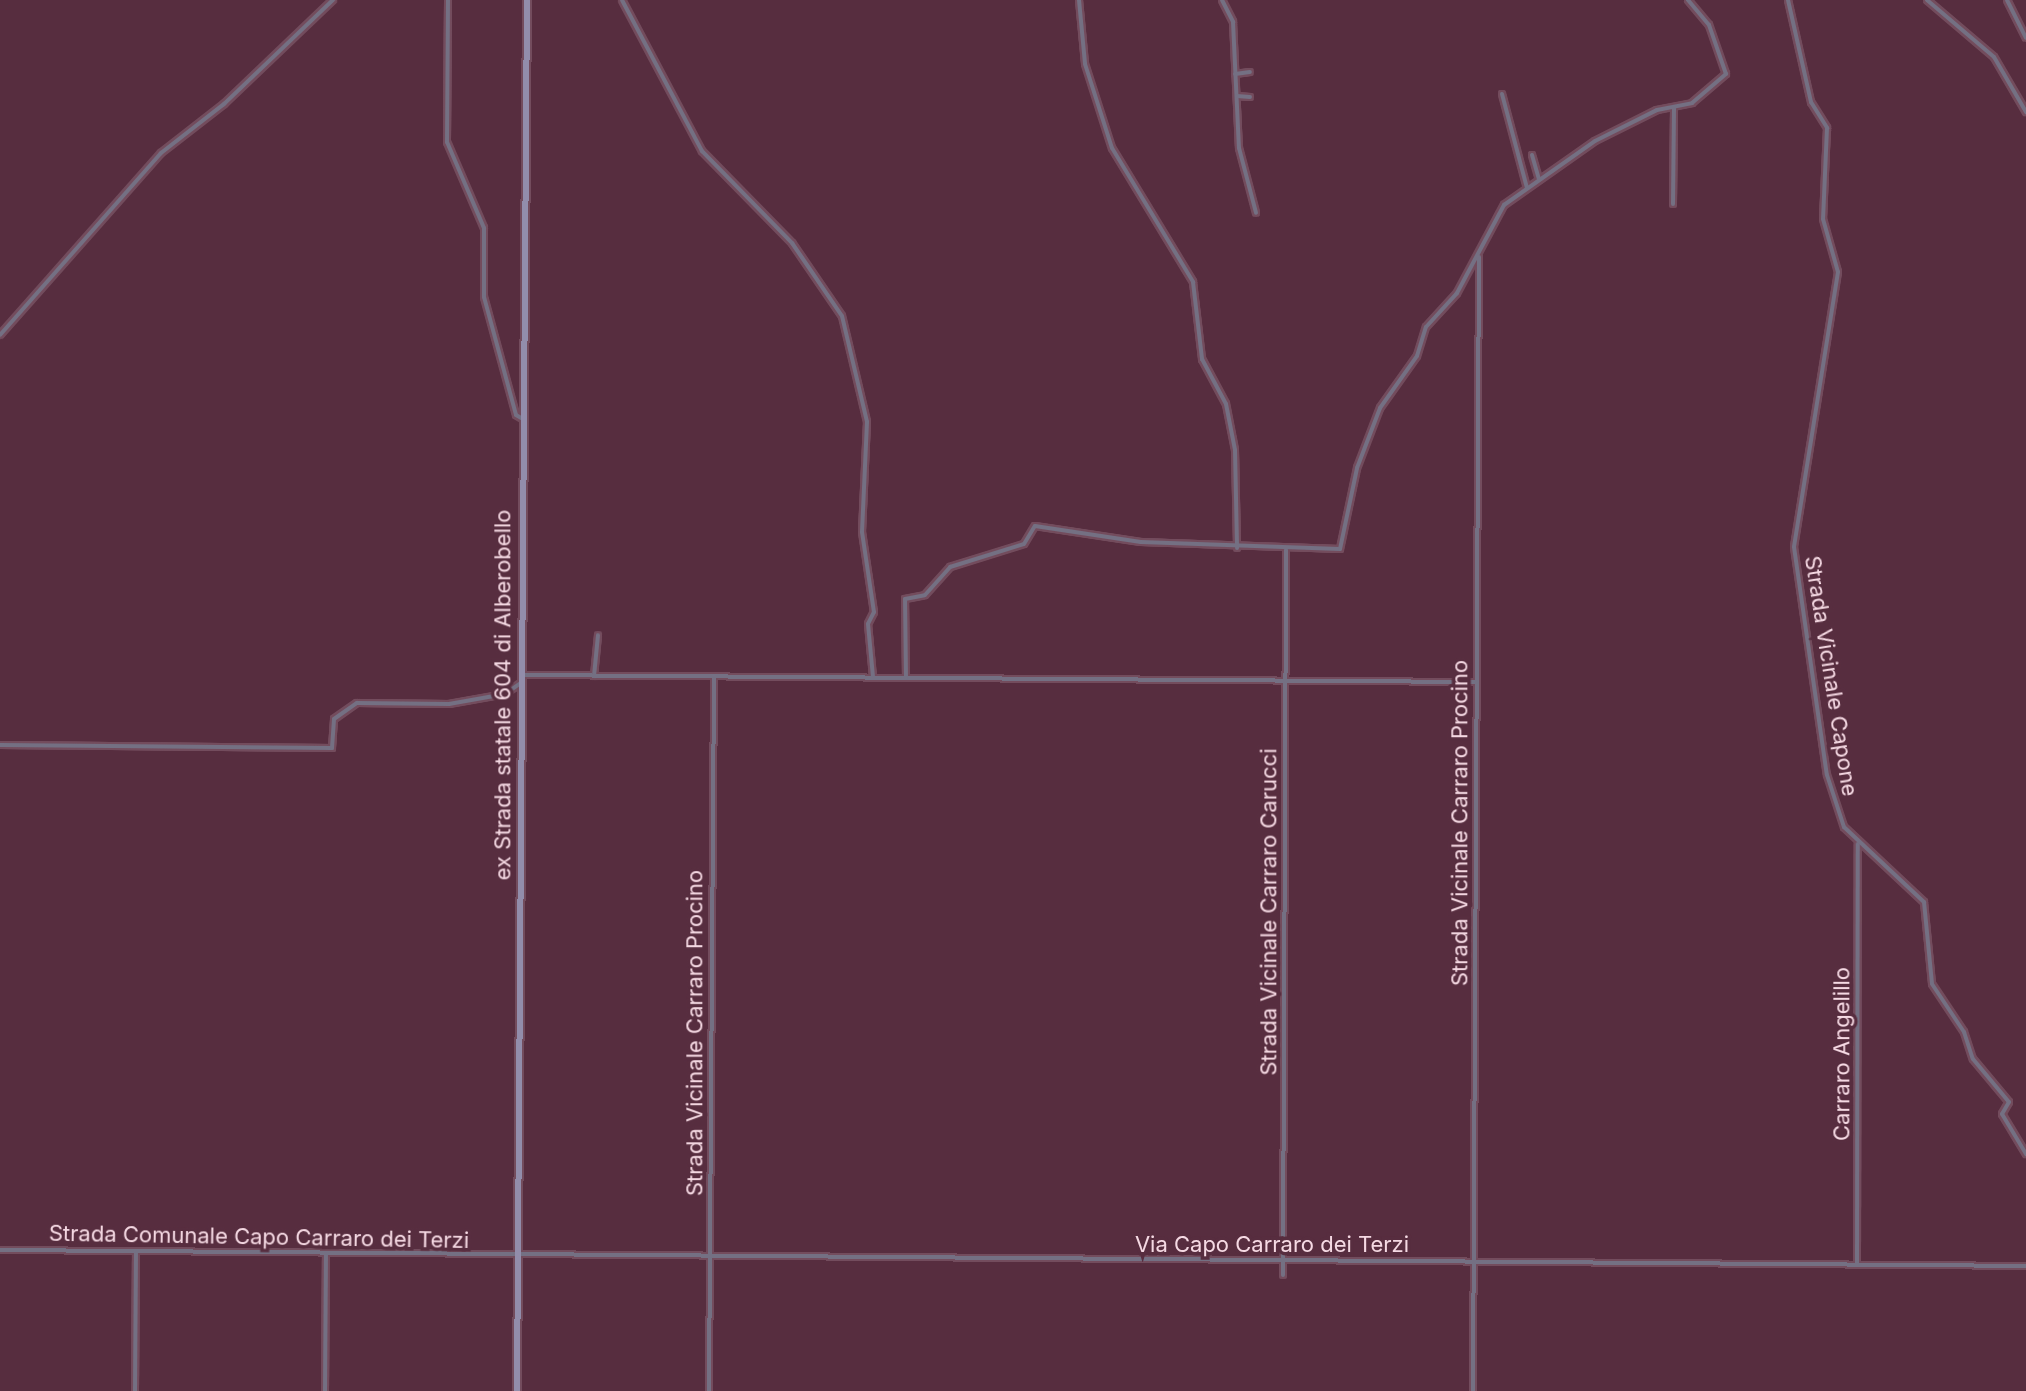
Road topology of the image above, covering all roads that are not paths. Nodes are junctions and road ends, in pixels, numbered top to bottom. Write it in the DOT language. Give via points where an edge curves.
graph roads {
  1 [pos="333,0"];
  2 [pos="448,0"];
  3 [pos="527,0"];
  4 [pos="622,0"];
  5 [pos="1079,0"];
  6 [pos="1222,0"];
  7 [pos="1688,0"];
  8 [pos="1788,0"];
  9 [pos="1927,0"];
  10 [pos="2007,0"];
  11 [pos="2026,38"];
  12 [pos="1250,72"];
  13 [pos="1235,74"];
  14 [pos="1502,94"];
  15 [pos="1236,96"];
  16 [pos="1250,97"];
  17 [pos="1674,107"];
  18 [pos="2026,112"];
  19 [pos="1532,155"];
  20 [pos="1539,179"];
  21 [pos="1527,188"];
  22 [pos="1673,204"];
  23 [pos="1256,213"];
  24 [pos="1479,254"];
  25 [pos="0,335"];
  26 [pos="523,419"];
  27 [pos="1237,548"];
  28 [pos="1286,550"];
  29 [pos="598,635"];
  30 [pos="594,676"];
  31 [pos="714,676"];
  32 [pos="873,677"];
  33 [pos="906,678"];
  34 [pos="522,679"];
  35 [pos="1286,681"];
  36 [pos="1477,682"];
  37 [pos="0,745"];
  38 [pos="1858,844"];
  39 [pos="2026,1154"];
  40 [pos="0,1250"];
  41 [pos="136,1252"];
  42 [pos="326,1254"];
  43 [pos="518,1256"];
  44 [pos="710,1257"];
  45 [pos="1283,1261"];
  46 [pos="1474,1263"];
  47 [pos="1857,1265"];
  48 [pos="2026,1266"];
  49 [pos="1283,1275"];
  50 [pos="135,1391"];
  51 [pos="325,1391"];
  52 [pos="517,1391"];
  53 [pos="709,1391"];
  54 [pos="1473,1391"];
  1 -- 25 [label="street" via="161,153"];
  2 -- 26 [label="street" via="447,142 484,228 484,297 516,415"];
  3 -- 26 [label="main road, ex Strada statale 604 di Alberobello"];
  4 -- 32 [label="street" via="702,151 792,243 842,316 866,409 862,532 874,612 868,624"];
  5 -- 27 [label="street" via="1085,64 1113,152 1193,282 1202,359 1226,404 1235,450"];
  6 -- 13 [label="street" via="1233,22"];
  7 -- 17 [label="street" via="1709,25 1726,74 1697,100"];
  8 -- 38 [label="street, Strada Vicinale Capone" via="1811,102 1827,128 1823,219 1838,272 1794,547 1827,775 1840,819"];
  9 -- 18 [label="street" via="1994,57"];
  10 -- 11 [label="street"];
  12 -- 13 [label="street"];
  13 -- 15 [label="street"];
  14 -- 21 [label="street"];
  15 -- 16 [label="street"];
  15 -- 23 [label="street" via="1240,154"];
  17 -- 20 [label="street" via="1595,141"];
  17 -- 22 [label="street"];
  19 -- 20 [label="street"];
  20 -- 21 [label="street"];
  21 -- 24 [label="street" via="1499,211"];
  24 -- 28 [label="street" via="1380,408 1357,468 1340,549"];
  24 -- 36 [label="street, Strada Vicinale Carraro Procino"];
  26 -- 34 [label="main road, ex Strada statale 604 di Alberobello"];
  27 -- 28 [label="street"];
  27 -- 33 [label="street" via="1035,526 1024,544 950,567 925,595 905,599"];
  28 -- 35 [label="street, Strada Vicinale Carraro Carucci"];
  29 -- 30 [label="street"];
  30 -- 31 [label="street"];
  30 -- 34 [label="street"];
  31 -- 32 [label="street"];
  31 -- 44 [label="street, Strada Vicinale Carraro Procino"];
  32 -- 33 [label="street"];
  33 -- 35 [label="street"];
  34 -- 37 [label="street" via="505,694 449,704 357,703 334,719 332,748"];
  34 -- 43 [label="main road, ex Strada statale 604 di Alberobello"];
  35 -- 36 [label="street"];
  35 -- 45 [label="street, Strada Vicinale Carraro Carucci"];
  36 -- 46 [label="street, Strada Vicinale Carraro Procino"];
  38 -- 39 [label="street, Strada Vicinale Capone" via="1924,902 1932,984 1964,1032 1973,1059 2009,1102 2002,1114"];
  38 -- 47 [label="street, Carraro Angelillo"];
  40 -- 41 [label="street, Strada Comunale Capo Carraro dei Terzi"];
  41 -- 42 [label="street, Strada Comunale Capo Carraro dei Terzi"];
  41 -- 50 [label="street"];
  42 -- 43 [label="street, Strada Comunale Capo Carraro dei Terzi"];
  42 -- 51 [label="street"];
  43 -- 44 [label="street, Via Capo Carraro dei Terzi"];
  43 -- 52 [label="main road, ex Strada statale 604 di Alberobello"];
  44 -- 45 [label="street, Via Capo Carraro dei Terzi"];
  44 -- 53 [label="street, Strada Vicinale Carraro Procino"];
  45 -- 46 [label="street, Via Capo Carraro dei Terzi"];
  45 -- 49 [label="street, Strada Vicinale Carraro Carucci"];
  46 -- 47 [label="street, Via Capo Carraro dei Terzi"];
  46 -- 54 [label="street, Strada Vicinale Carraro Procino"];
  47 -- 48 [label="street, Via Capo Carraro dei Terzi"];
}
